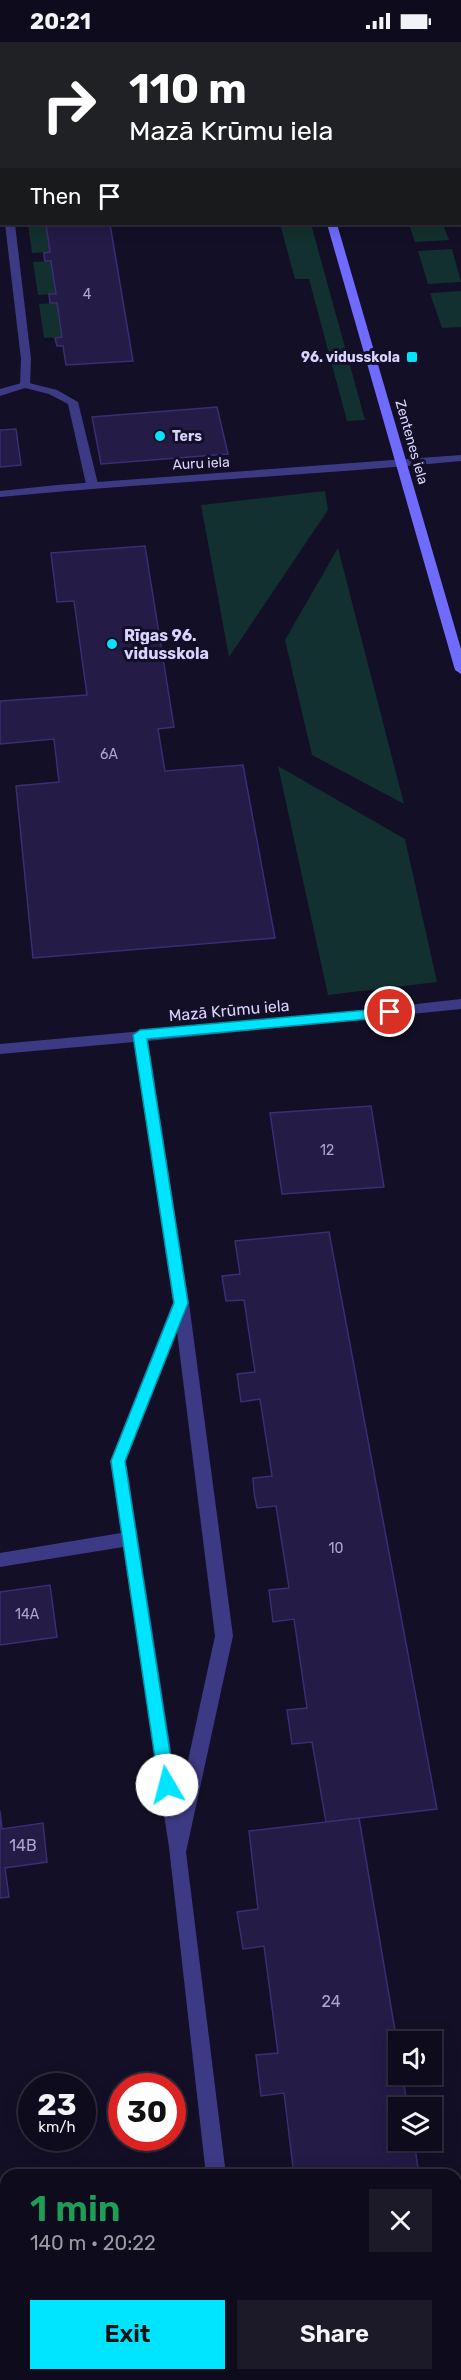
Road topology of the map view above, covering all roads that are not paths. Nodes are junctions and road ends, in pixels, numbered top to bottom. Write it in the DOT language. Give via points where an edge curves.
graph roads {
  1 [pos="10,225"];
  2 [pos="332,225"];
  3 [pos="25,385"];
  4 [pos="0,393"];
  5 [pos="461,458"];
  6 [pos="403,464"];
  7 [pos="92,484"];
  8 [pos="0,494"];
  9 [pos="461,670"];
  10 [pos="461,1004"];
  11 [pos="140,1035"];
  12 [pos="0,1049"];
  13 [pos="181,1303"];
  14 [pos="130,1539"];
  15 [pos="0,1560"];
  16 [pos="177,1852"];
  17 [pos="215,2169"];
  1 -- 3 [label="street" via="26,359"];
  2 -- 6 [label="street, Zentenes iela"];
  3 -- 4 [label="street"];
  3 -- 7 [label="street" via="74,402"];
  5 -- 6 [label="street, Auru iela"];
  6 -- 7 [label="street, Auru iela"];
  6 -- 9 [label="street, Zentenes iela"];
  7 -- 8 [label="street, Auru iela"];
  10 -- 11 [label="street, Mazā Krūmu iela"];
  11 -- 12 [label="street, Mazā Krūmu iela"];
  11 -- 13 [label="street"];
  13 -- 14 [label="street" via="118,1461"];
  13 -- 16 [label="street" via="224,1636"];
  14 -- 15 [label="street"];
  14 -- 16 [label="street"];
  16 -- 17 [label="street"];
}
